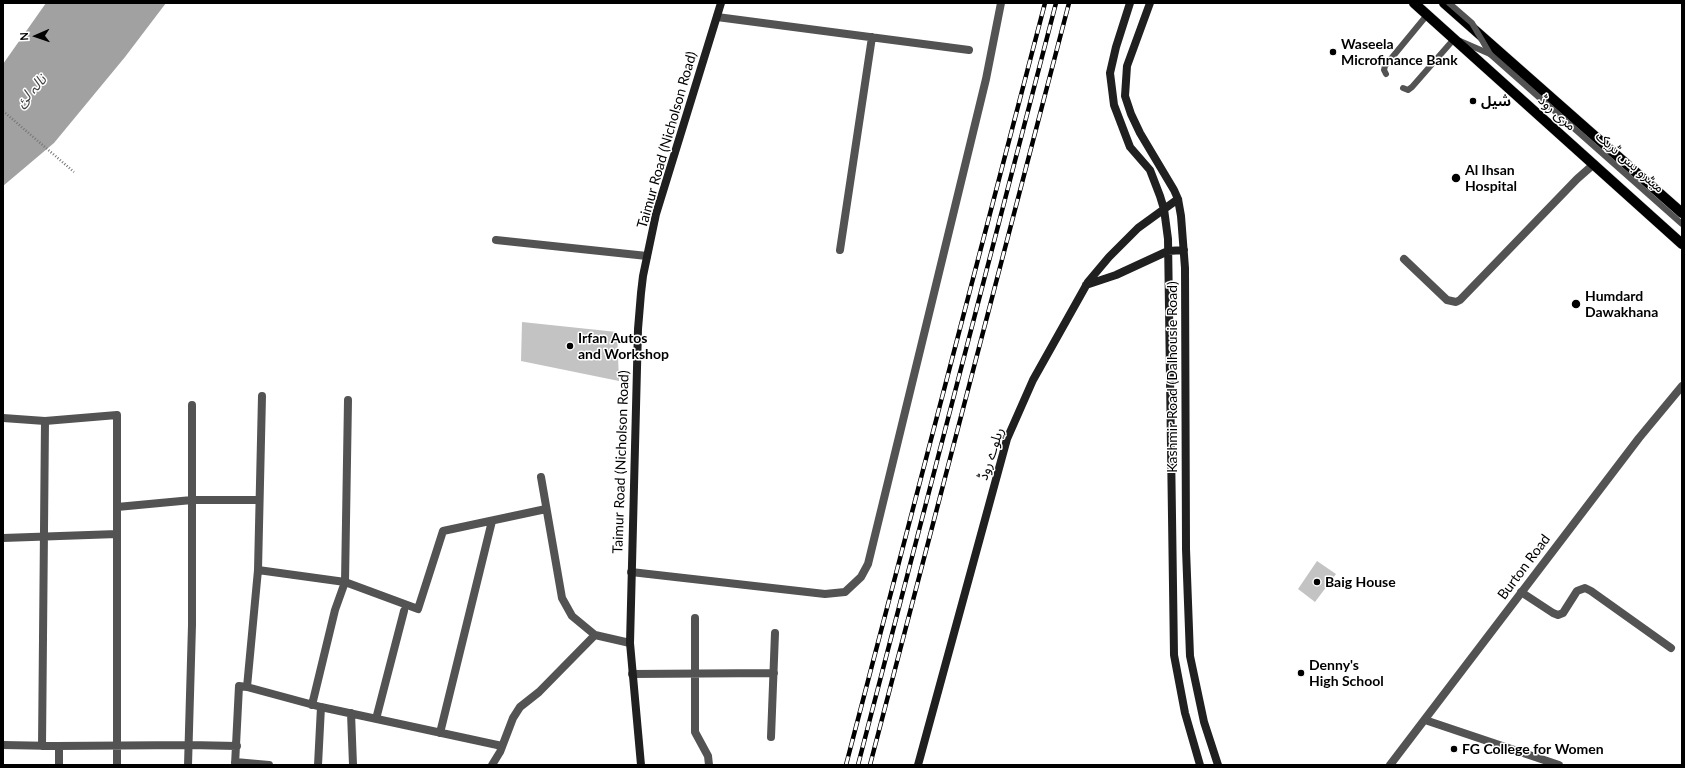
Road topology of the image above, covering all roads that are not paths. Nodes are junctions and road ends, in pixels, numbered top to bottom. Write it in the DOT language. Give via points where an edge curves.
graph roads {
  1 [pos="721,3"];
  2 [pos="1001,3"];
  3 [pos="1130,3"];
  4 [pos="1150,3"];
  5 [pos="1414,3"];
  6 [pos="1444,3"];
  7 [pos="1448,3"];
  8 [pos="1427,15"];
  9 [pos="717,17"];
  10 [pos="872,37"];
  11 [pos="1454,39"];
  12 [pos="969,50"];
  13 [pos="1490,54"];
  14 [pos="1386,74"];
  15 [pos="1403,88"];
  16 [pos="1594,164"];
  17 [pos="1178,199"];
  18 [pos="1164,209"];
  19 [pos="1682,213"];
  20 [pos="1682,224"];
  21 [pos="496,240"];
  22 [pos="1682,244"];
  23 [pos="840,250"];
  24 [pos="1184,250"];
  25 [pos="1168,251"];
  26 [pos="647,256"];
  27 [pos="1404,259"];
  28 [pos="1086,285"];
  29 [pos="1682,386"];
  30 [pos="262,396"];
  31 [pos="348,400"];
  32 [pos="192,405"];
  33 [pos="3,418"];
  34 [pos="45,421"];
  35 [pos="3,423"];
  36 [pos="540,477"];
  37 [pos="192,500"];
  38 [pos="259,500"];
  39 [pos="117,507"];
  40 [pos="546,509"];
  41 [pos="492,521"];
  42 [pos="117,534"];
  43 [pos="44,535"];
  44 [pos="3,538"];
  45 [pos="258,570"];
  46 [pos="631,572"];
  47 [pos="345,582"];
  48 [pos="1521,592"];
  49 [pos="404,611"];
  50 [pos="696,618"];
  51 [pos="775,633"];
  52 [pos="595,635"];
  53 [pos="630,643"];
  54 [pos="1671,648"];
  55 [pos="774,673"];
  56 [pos="632,674"];
  57 [pos="695,674"];
  58 [pos="247,687"];
  59 [pos="312,704"];
  60 [pos="321,707"];
  61 [pos="351,713"];
  62 [pos="376,719"];
  63 [pos="1425,720"];
  64 [pos="440,734"];
  65 [pos="771,737"];
  66 [pos="3,745"];
  67 [pos="116,745"];
  68 [pos="189,745"];
  69 [pos="42,746"];
  70 [pos="59,746"];
  71 [pos="237,746"];
  72 [pos="502,746"];
  73 [pos="235,764"];
  74 [pos="59,765"];
  75 [pos="116,765"];
  76 [pos="188,765"];
  77 [pos="268,765"];
  78 [pos="318,765"];
  79 [pos="353,765"];
  80 [pos="494,765"];
  81 [pos="641,765"];
  82 [pos="709,765"];
  83 [pos="918,765"];
  84 [pos="1200,765"];
  85 [pos="1218,765"];
  86 [pos="1390,765"];
  87 [pos="1559,765"];
  1 -- 9 [label="main road, Taimur Road (Nicholson Road)"];
  2 -- 46 [label="street" via="986,79 868,564 860,577 845,592 824,594"];
  3 -- 18 [label="main road, Kashmir Road (Dalhousie Road)" via="1110,73 1114,105 1130,147 1150,170"];
  4 -- 17 [label="main road, Kashmir Road (Dalhousie Road)" via="1127,66 1125,96 1140,133"];
  5 -- 8 [label="main road, مری روڈ"];
  5 -- 13 [label="lane, میٹرو بس ٹریک" via="1458,40"];
  6 -- 19 [label="main road, مری روڈ"];
  7 -- 13 [label="lane, میٹرو بس ٹریک, bridge" via="1472,23"];
  8 -- 11 [label="main road, مری روڈ"];
  8 -- 14 [label="lane" via="1385,66"];
  9 -- 10 [label="street"];
  9 -- 26 [label="main road, Taimur Road (Nicholson Road)" via="656,214"];
  10 -- 12 [label="street"];
  10 -- 23 [label="street"];
  11 -- 15 [label="lane" via="1412,87 1408,90"];
  11 -- 16 [label="main road, مری روڈ"];
  13 -- 20 [label="lane, میٹرو بس ٹریک"];
  16 -- 22 [label="main road, مری روڈ"];
  16 -- 27 [label="street" via="1456,302 1447,300"];
  17 -- 18 [label="main road, ریلوے روڈ"];
  17 -- 24 [label="main road, Kashmir Road (Dalhousie Road)"];
  18 -- 25 [label="main road, Kashmir Road (Dalhousie Road)"];
  18 -- 28 [label="main road, ریلوے روڈ" via="1138,228"];
  21 -- 26 [label="street"];
  24 -- 25 [label="main road"];
  24 -- 85 [label="main road, Kashmir Road (Dalhousie Road)" via="1186,556 1190,656 1204,722"];
  25 -- 28 [label="main road" via="1116,275"];
  25 -- 84 [label="main road, Kashmir Road (Dalhousie Road)" via="1174,655 1185,713"];
  26 -- 46 [label="main road, Taimur Road (Nicholson Road)" via="638,329"];
  28 -- 83 [label="main road, ریلوے روڈ" via="1033,380 1007,439"];
  29 -- 48 [label="street, Burton Road"];
  30 -- 38 [label="street"];
  31 -- 47 [label="street"];
  32 -- 37 [label="street"];
  33 -- 34 [label="street"];
  33 -- 35 [label="street"];
  34 -- 39 [label="street" via="117,415"];
  34 -- 43 [label="street"];
  36 -- 40 [label="street"];
  37 -- 38 [label="street"];
  37 -- 39 [label="street"];
  37 -- 68 [label="street"];
  38 -- 45 [label="street"];
  39 -- 42 [label="street"];
  40 -- 41 [label="street"];
  40 -- 52 [label="street" via="562,598 572,616"];
  41 -- 47 [label="street" via="443,531 418,609"];
  41 -- 64 [label="street"];
  42 -- 43 [label="street"];
  42 -- 67 [label="street"];
  43 -- 44 [label="street"];
  43 -- 69 [label="street"];
  45 -- 47 [label="street"];
  45 -- 58 [label="street"];
  46 -- 53 [label="main road, Taimur Road (Nicholson Road)"];
  47 -- 59 [label="street" via="335,610"];
  48 -- 54 [label="street" via="1558,615 1563,613 1577,591 1585,588"];
  48 -- 63 [label="street, Burton Road"];
  49 -- 62 [label="street"];
  50 -- 57 [label="street"];
  51 -- 55 [label="street"];
  52 -- 53 [label="street"];
  52 -- 72 [label="street" via="540,692 520,707"];
  53 -- 56 [label="main road, Taimur Road (Nicholson Road)"];
  55 -- 57 [label="street"];
  55 -- 65 [label="street"];
  56 -- 57 [label="street"];
  56 -- 81 [label="main road, Taimur Road (Nicholson Road)"];
  57 -- 82 [label="street" via="695,732 708,756"];
  58 -- 59 [label="street"];
  58 -- 71 [label="street" via="239,686"];
  59 -- 60 [label="street"];
  60 -- 61 [label="street"];
  60 -- 78 [label="street"];
  61 -- 62 [label="street"];
  61 -- 79 [label="street"];
  62 -- 64 [label="street"];
  63 -- 86 [label="street, Burton Road"];
  63 -- 87 [label="street"];
  64 -- 72 [label="street"];
  66 -- 69 [label="street"];
  67 -- 68 [label="street"];
  67 -- 70 [label="street"];
  67 -- 75 [label="street"];
  68 -- 71 [label="street"];
  68 -- 76 [label="street"];
  69 -- 70 [label="street"];
  70 -- 74 [label="street"];
  71 -- 73 [label="street"];
  72 -- 80 [label="street"];
  73 -- 77 [label="street"];
}
